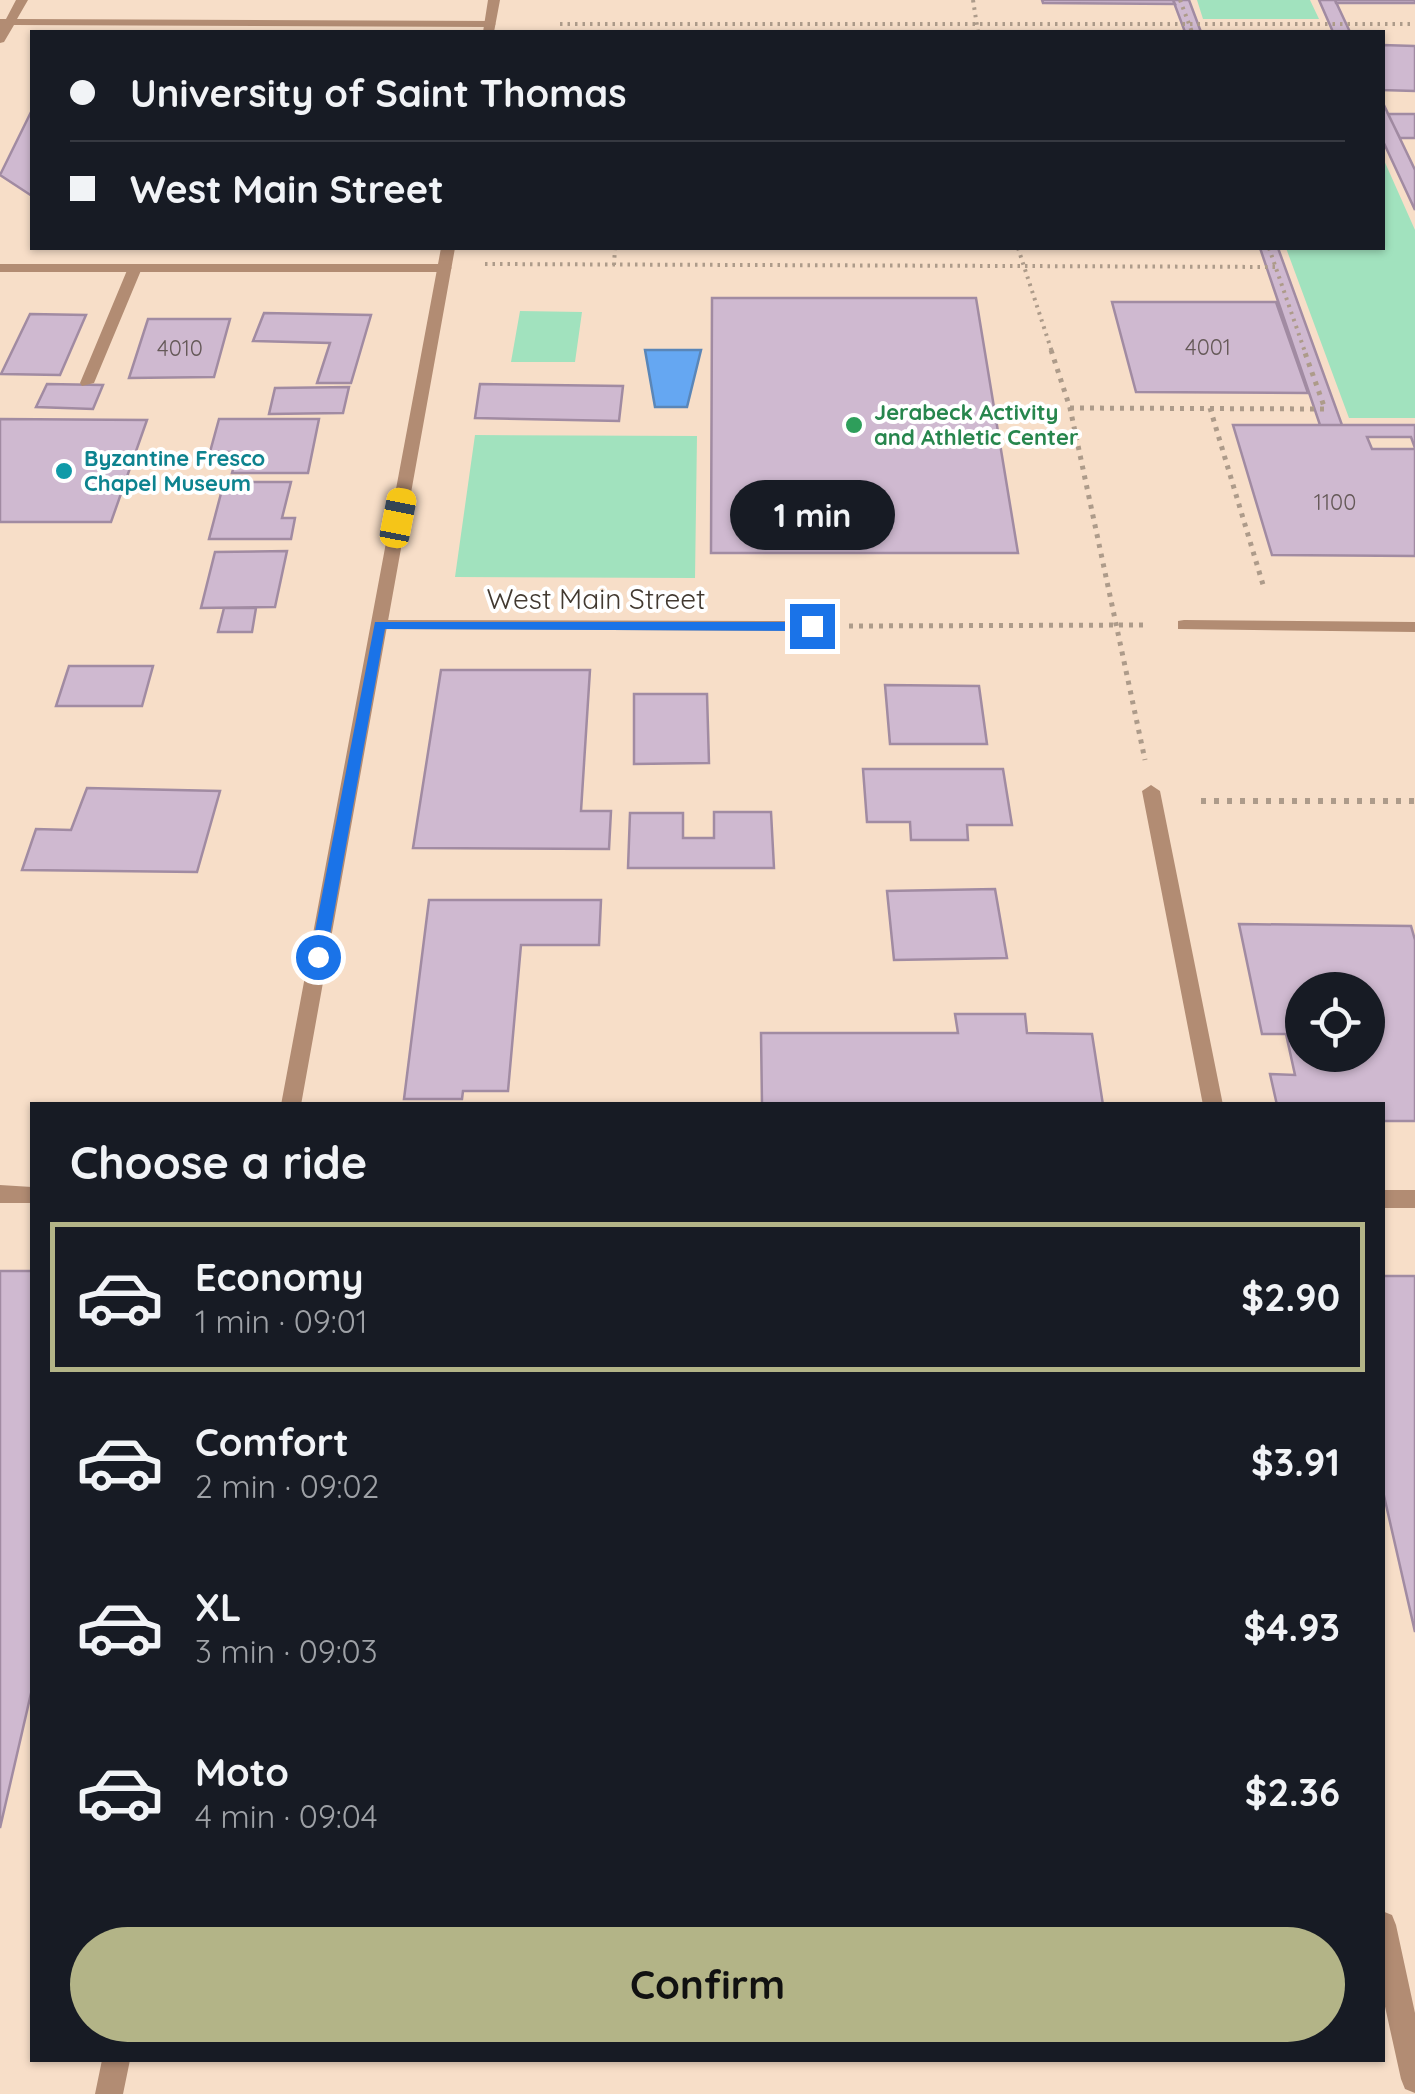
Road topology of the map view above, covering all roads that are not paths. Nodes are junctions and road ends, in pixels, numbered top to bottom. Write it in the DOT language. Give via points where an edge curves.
graph roads {
  1 [pos="22,0"];
  2 [pos="494,0"];
  3 [pos="5,22"];
  4 [pos="489,28"];
  5 [pos="0,40"];
  6 [pos="448,250"];
  7 [pos="0,268"];
  8 [pos="135,268"];
  9 [pos="445,268"];
  10 [pos="88,382"];
  11 [pos="379,625"];
  12 [pos="1184,625"];
  13 [pos="812,626"];
  14 [pos="1415,627"];
  15 [pos="1151,791"];
  16 [pos="292,1102"];
  17 [pos="1211,1102"];
  18 [pos="0,1194"];
  19 [pos="30,1195"];
  20 [pos="1385,1199"];
  21 [pos="1415,1199"];
  22 [pos="1385,1940"];
  23 [pos="116,2062"];
  24 [pos="1415,2080"];
  25 [pos="109,2094"];
  1 -- 3 [label="street"];
  2 -- 4 [label="street"];
  3 -- 4 [label="street"];
  3 -- 5 [label="street"];
  6 -- 9 [label="street"];
  7 -- 8 [label="street"];
  8 -- 9 [label="street"];
  8 -- 10 [label="street"];
  9 -- 11 [label="street"];
  11 -- 13 [label="street, West Main Street"];
  11 -- 16 [label="street"];
  12 -- 14 [label="street"];
  15 -- 17 [label="street"];
  18 -- 19 [label="street"];
  20 -- 21 [label="street"];
  22 -- 24 [label="street"];
  23 -- 25 [label="street"];
}
